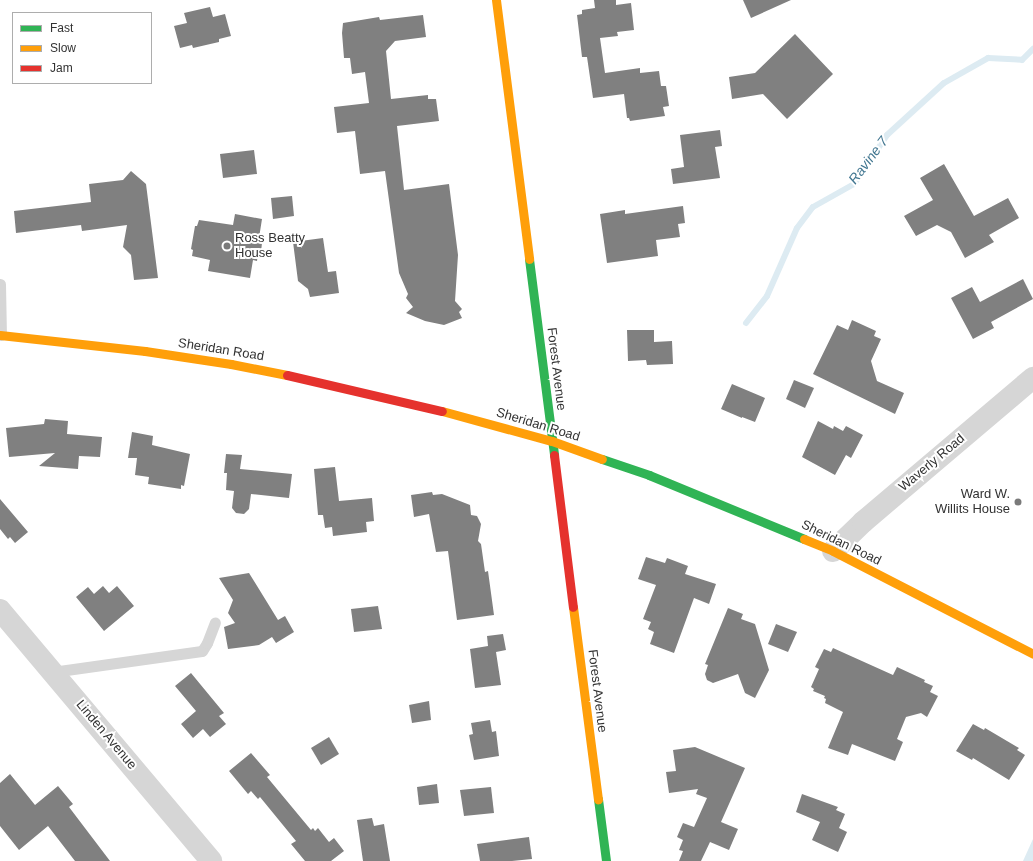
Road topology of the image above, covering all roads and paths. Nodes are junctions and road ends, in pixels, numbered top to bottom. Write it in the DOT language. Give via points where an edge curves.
graph roads {
  1 [pos="496,0"];
  2 [pos="0,284"];
  3 [pos="0,335"];
  4 [pos="1033,378"];
  5 [pos="552,441"];
  6 [pos="833,552"];
  7 [pos="0,610"];
  8 [pos="215,622"];
  9 [pos="1033,654"];
  10 [pos="52,672"];
  11 [pos="212,861"];
  12 [pos="606,861"];
  1 -- 5 [label="street, Forest Avenue"];
  2 -- 3 [label="lane"];
  3 -- 5 [label="street, Sheridan Road" via="145,351 238,365 420,405"];
  4 -- 6 [label="street, Waverly Road" via="863,522"];
  5 -- 6 [label="street, Sheridan Road" via="649,475"];
  5 -- 12 [label="street, Forest Avenue"];
  6 -- 9 [label="street, Sheridan Road"];
  7 -- 10 [label="street, Linden Avenue"];
  8 -- 10 [label="lane" via="202,651"];
  10 -- 11 [label="street, Linden Avenue"];
}
